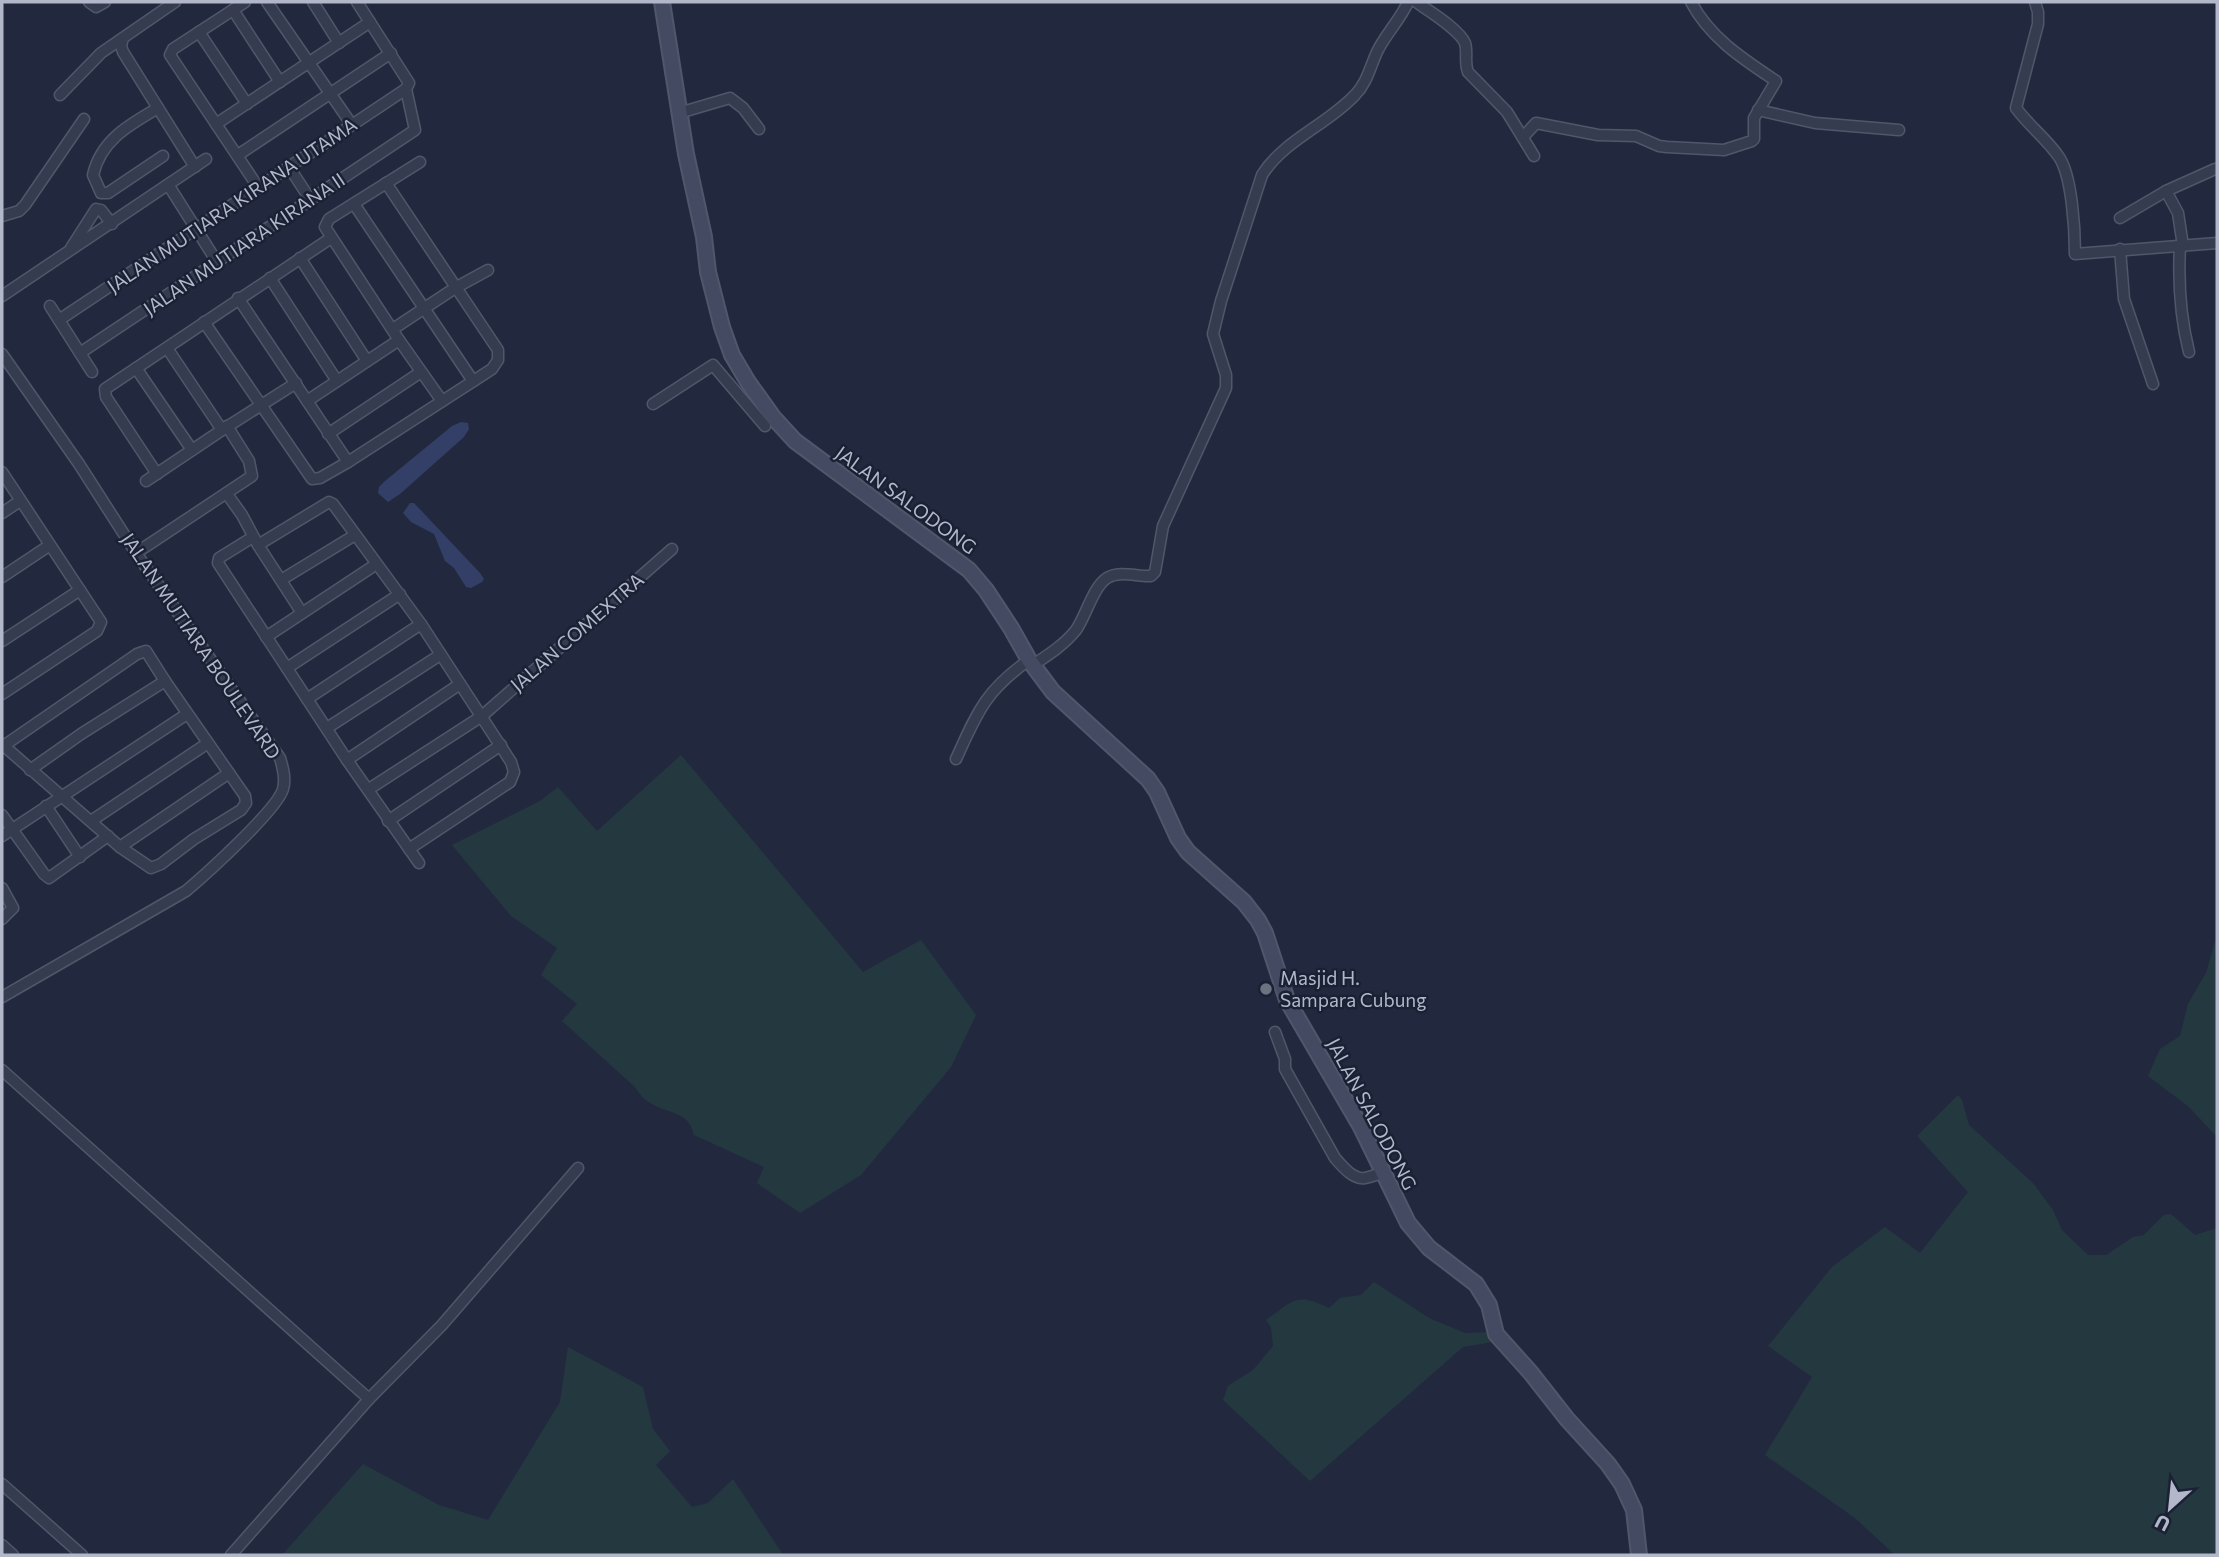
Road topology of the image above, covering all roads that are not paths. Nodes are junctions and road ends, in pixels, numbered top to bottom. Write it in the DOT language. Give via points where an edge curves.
graph roads {
  1 [pos="105,2"];
  2 [pos="175,2"];
  3 [pos="245,2"];
  4 [pos="267,2"];
  5 [pos="313,2"];
  6 [pos="357,2"];
  7 [pos="662,2"];
  8 [pos="1408,2"];
  9 [pos="1416,2"];
  10 [pos="1691,2"];
  11 [pos="2035,2"];
  12 [pos="89,3"];
  13 [pos="233,10"];
  14 [pos="370,22"];
  15 [pos="199,32"];
  16 [pos="123,38"];
  17 [pos="339,43"];
  18 [pos="391,53"];
  19 [pos="309,64"];
  20 [pos="280,82"];
  21 [pos="406,89"];
  22 [pos="331,93"];
  23 [pos="60,95"];
  24 [pos="247,104"];
  25 [pos="158,108"];
  26 [pos="1758,110"];
  27 [pos="679,113"];
  28 [pos="84,119"];
  29 [pos="216,124"];
  30 [pos="352,125"];
  31 [pos="759,129"];
  32 [pos="1899,130"];
  33 [pos="1523,137"];
  34 [pos="238,155"];
  35 [pos="163,156"];
  36 [pos="1534,156"];
  37 [pos="206,159"];
  38 [pos="420,162"];
  39 [pos="195,167"];
  40 [pos="289,167"];
  41 [pos="2215,169"];
  42 [pos="386,183"];
  43 [pos="169,186"];
  44 [pos="258,187"];
  45 [pos="2166,191"];
  46 [pos="310,199"];
  47 [pos="354,204"];
  48 [pos="4,211"];
  49 [pos="2120,218"];
  50 [pos="112,224"];
  51 [pos="196,229"];
  52 [pos="331,238"];
  53 [pos="2217,243"];
  54 [pos="2182,246"];
  55 [pos="2120,249"];
  56 [pos="69,252"];
  57 [pos="300,258"];
  58 [pos="217,262"];
  59 [pos="488,270"];
  60 [pos="270,278"];
  61 [pos="455,288"];
  62 [pos="2,296"];
  63 [pos="238,299"];
  64 [pos="50,306"];
  65 [pos="425,308"];
  66 [pos="59,320"];
  67 [pos="204,322"];
  68 [pos="393,329"];
  69 [pos="399,340"];
  70 [pos="167,348"];
  71 [pos="2189,352"];
  72 [pos="80,353"];
  73 [pos="2,354"];
  74 [pos="367,361"];
  75 [pos="136,368"];
  76 [pos="92,372"];
  77 [pos="421,372"];
  78 [pos="472,381"];
  79 [pos="337,382"];
  80 [pos="296,383"];
  81 [pos="2154,384"];
  82 [pos="307,401"];
  83 [pos="442,401"];
  84 [pos="653,404"];
  85 [pos="261,405"];
  86 [pos="765,426"];
  87 [pos="225,428"];
  88 [pos="328,434"];
  89 [pos="192,450"];
  90 [pos="348,462"];
  91 [pos="2,472"];
  92 [pos="157,474"];
  93 [pos="146,481"];
  94 [pos="226,494"];
  95 [pos="20,501"];
  96 [pos="2,513"];
  97 [pos="355,536"];
  98 [pos="255,541"];
  99 [pos="50,545"];
  100 [pos="672,549"];
  101 [pos="136,552"];
  102 [pos="376,565"];
  103 [pos="2,577"];
  104 [pos="281,580"];
  105 [pos="80,590"];
  106 [pos="400,594"];
  107 [pos="302,613"];
  108 [pos="421,625"];
  109 [pos="266,637"];
  110 [pos="2,641"];
  111 [pos="440,655"];
  112 [pos="1031,663"];
  113 [pos="287,667"];
  114 [pos="164,681"];
  115 [pos="460,684"];
  116 [pos="2,694"];
  117 [pos="307,699"];
  118 [pos="187,714"];
  119 [pos="482,716"];
  120 [pos="327,728"];
  121 [pos="208,743"];
  122 [pos="501,745"];
  123 [pos="3,747"];
  124 [pos="347,760"];
  125 [pos="956,760"];
  126 [pos="30,770"];
  127 [pos="229,773"];
  128 [pos="369,789"];
  129 [pos="62,796"];
  130 [pos="47,806"];
  131 [pos="2,815"];
  132 [pos="91,821"];
  133 [pos="388,821"];
  134 [pos="12,829"];
  135 [pos="2,836"];
  136 [pos="108,836"];
  137 [pos="120,847"];
  138 [pos="410,849"];
  139 [pos="80,857"];
  140 [pos="419,863"];
  141 [pos="2,888"];
  142 [pos="2,919"];
  143 [pos="2,997"];
  144 [pos="1275,1032"];
  145 [pos="2,1070"];
  146 [pos="578,1168"];
  147 [pos="1383,1173"];
  148 [pos="369,1399"];
  149 [pos="2,1484"];
  150 [pos="2,1545"];
  151 [pos="13,1555"];
  152 [pos="82,1555"];
  153 [pos="231,1555"];
  154 [pos="1639,1555"];
  1 -- 12 [label="street" via="96,7"];
  2 -- 16 [label="street"];
  3 -- 13 [label="street"];
  4 -- 19 [label="street"];
  5 -- 17 [label="street"];
  6 -- 14 [label="street"];
  7 -- 27 [label="street, JALAN SALODONG"];
  8 -- 112 [label="street" via="1357,94 1272,159 1262,175 1213,334 1226,388 1163,526 1155,572 1106,578 1076,630 1057,649"];
  9 -- 33 [label="street" via="1461,37 1468,72 1507,112"];
  10 -- 26 [label="street" via="1714,35 1776,81"];
  11 -- 55 [label="street" via="2038,24 2016,108 2062,161 2075,254"];
  13 -- 15 [label="street"];
  13 -- 20 [label="street"];
  14 -- 17 [label="street"];
  14 -- 18 [label="street"];
  15 -- 24 [label="street"];
  15 -- 29 [label="street" via="170,55"];
  16 -- 23 [label="street" via="101,53"];
  16 -- 25 [label="street" via="121,49"];
  17 -- 19 [label="street"];
  18 -- 21 [label="street" via="409,83"];
  18 -- 22 [label="street"];
  19 -- 20 [label="street"];
  19 -- 22 [label="street"];
  20 -- 24 [label="street"];
  21 -- 30 [label="street, JALAN MUTIARA KIRANA UTAMA"];
  21 -- 46 [label="street, JALAN MUTIARA KIRANA II" via="415,127 409,135"];
  22 -- 30 [label="street"];
  22 -- 34 [label="street"];
  24 -- 29 [label="street"];
  25 -- 35 [label="street" via="114,136 93,175 101,193 108,193"];
  25 -- 39 [label="street"];
  26 -- 32 [label="street" via="1815,122"];
  26 -- 33 [label="street" via="1754,139 1724,150 1659,146 1636,136 1598,135 1536,122"];
  27 -- 31 [label="street" via="730,98"];
  27 -- 112 [label="street, JALAN SALODONG" via="708,272 732,355 748,382 795,441 969,570"];
  28 -- 48 [label="street" via="25,205 19,211"];
  29 -- 34 [label="street"];
  30 -- 40 [label="street, JALAN MUTIARA KIRANA UTAMA"];
  33 -- 36 [label="street"];
  34 -- 44 [label="street"];
  37 -- 39 [label="street"];
  38 -- 42 [label="street"];
  39 -- 43 [label="street"];
  40 -- 44 [label="street, JALAN MUTIARA KIRANA UTAMA"];
  40 -- 46 [label="street"];
  41 -- 45 [label="street"];
  42 -- 47 [label="street"];
  42 -- 61 [label="street"];
  43 -- 50 [label="street"];
  43 -- 51 [label="street"];
  44 -- 51 [label="street, JALAN MUTIARA KIRANA UTAMA"];
  45 -- 49 [label="street"];
  45 -- 54 [label="street" via="2178,213"];
  46 -- 58 [label="street, JALAN MUTIARA KIRANA II"];
  47 -- 52 [label="street" via="326,222"];
  47 -- 65 [label="street"];
  50 -- 56 [label="street"];
  50 -- 56 [label="street" via="96,209"];
  51 -- 58 [label="street"];
  51 -- 66 [label="street, JALAN MUTIARA KIRANA UTAMA"];
  52 -- 57 [label="street"];
  52 -- 68 [label="street"];
  53 -- 54 [label="street"];
  54 -- 55 [label="street"];
  54 -- 71 [label="street" via="2178,277"];
  55 -- 81 [label="street" via="2124,299"];
  56 -- 62 [label="street"];
  57 -- 60 [label="street"];
  57 -- 74 [label="street"];
  58 -- 72 [label="street, JALAN MUTIARA KIRANA II"];
  59 -- 61 [label="street"];
  60 -- 63 [label="street"];
  60 -- 79 [label="street"];
  61 -- 65 [label="street"];
  61 -- 78 [label="street" via="499,354 492,369"];
  63 -- 67 [label="street"];
  63 -- 80 [label="street"];
  64 -- 66 [label="street"];
  65 -- 68 [label="street"];
  65 -- 78 [label="street"];
  66 -- 72 [label="street"];
  67 -- 70 [label="street"];
  67 -- 85 [label="street"];
  68 -- 69 [label="street"];
  69 -- 74 [label="street"];
  69 -- 77 [label="street"];
  70 -- 75 [label="street"];
  70 -- 87 [label="street"];
  72 -- 76 [label="street"];
  73 -- 101 [label="street, JALAN MUTIARA BOULEVARD"];
  74 -- 79 [label="street"];
  75 -- 89 [label="street"];
  75 -- 92 [label="street" via="104,392"];
  77 -- 83 [label="street"];
  77 -- 88 [label="street"];
  78 -- 83 [label="street"];
  79 -- 82 [label="street"];
  80 -- 82 [label="street"];
  80 -- 85 [label="street"];
  82 -- 88 [label="street"];
  83 -- 90 [label="street"];
  84 -- 86 [label="street" via="712,365"];
  85 -- 87 [label="street"];
  85 -- 90 [label="street" via="311,478"];
  87 -- 89 [label="street"];
  87 -- 94 [label="street" via="253,473"];
  88 -- 90 [label="street"];
  89 -- 92 [label="street"];
  91 -- 95 [label="street"];
  92 -- 93 [label="street"];
  94 -- 98 [label="street"];
  94 -- 101 [label="street"];
  95 -- 96 [label="street"];
  95 -- 99 [label="street"];
  97 -- 98 [label="street" via="328,502"];
  97 -- 102 [label="street"];
  97 -- 104 [label="street"];
  98 -- 104 [label="street"];
  98 -- 109 [label="street" via="219,558 218,564"];
  99 -- 103 [label="street"];
  99 -- 105 [label="street"];
  100 -- 119 [label="street, JALAN COMEXTRA"];
  101 -- 143 [label="street, JALAN MUTIARA BOULEVARD" via="280,758 282,791 186,891"];
  102 -- 106 [label="street"];
  102 -- 107 [label="street"];
  104 -- 107 [label="street"];
  105 -- 110 [label="street"];
  105 -- 116 [label="street" via="100,619 99,628"];
  106 -- 108 [label="street"];
  106 -- 113 [label="street"];
  107 -- 109 [label="street"];
  108 -- 111 [label="street"];
  108 -- 117 [label="street"];
  109 -- 113 [label="street"];
  111 -- 115 [label="street"];
  111 -- 120 [label="street"];
  112 -- 125 [label="street" via="994,688"];
  112 -- 147 [label="street, JALAN SALODONG" via="1062,701 1148,779 1188,852 1258,920 1287,1000"];
  113 -- 117 [label="street"];
  114 -- 118 [label="street"];
  114 -- 123 [label="street" via="144,650"];
  114 -- 126 [label="street"];
  115 -- 119 [label="street"];
  115 -- 124 [label="street"];
  117 -- 120 [label="street"];
  118 -- 121 [label="street"];
  118 -- 129 [label="street"];
  119 -- 122 [label="street"];
  119 -- 128 [label="street, JALAN COMEXTRA"];
  120 -- 124 [label="street"];
  121 -- 127 [label="street"];
  121 -- 132 [label="street"];
  122 -- 133 [label="street"];
  122 -- 138 [label="street" via="514,772 510,782"];
  123 -- 126 [label="street"];
  124 -- 128 [label="street"];
  126 -- 129 [label="street"];
  127 -- 137 [label="street"];
  127 -- 137 [label="street" via="245,796 244,808 151,868"];
  128 -- 133 [label="street"];
  129 -- 130 [label="street"];
  129 -- 132 [label="street"];
  130 -- 134 [label="street"];
  130 -- 139 [label="street"];
  131 -- 134 [label="street"];
  132 -- 136 [label="street"];
  133 -- 138 [label="street"];
  134 -- 135 [label="street"];
  134 -- 139 [label="street" via="47,877 54,877"];
  136 -- 137 [label="street"];
  136 -- 139 [label="street"];
  138 -- 140 [label="street"];
  141 -- 142 [label="street" via="13,908"];
  144 -- 147 [label="street" via="1285,1069 1335,1158 1359,1177"];
  145 -- 148 [label="street"];
  146 -- 148 [label="street" via="442,1325"];
  147 -- 154 [label="street, JALAN SALODONG" via="1419,1238 1484,1293 1496,1334 1622,1484 1634,1510"];
  148 -- 153 [label="street"];
  149 -- 152 [label="street"];
  150 -- 151 [label="street"];
}
